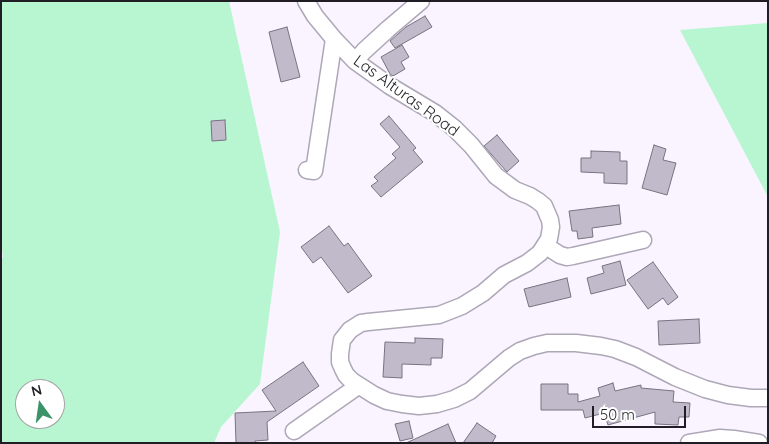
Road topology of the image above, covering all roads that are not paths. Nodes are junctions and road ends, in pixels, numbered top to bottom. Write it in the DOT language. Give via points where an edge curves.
graph roads {
  1 [pos="306,1"];
  2 [pos="421,1"];
  3 [pos="318,8"];
  4 [pos="334,39"];
  5 [pos="355,61"];
  6 [pos="307,170"];
  7 [pos="643,240"];
  8 [pos="546,246"];
  9 [pos="358,386"];
  10 [pos="768,398"];
  11 [pos="294,431"];
  12 [pos="689,443"];
  13 [pos="759,443"];
  1 -- 3 [label="street, Las Alturas Road"];
  2 -- 5 [label="street"];
  3 -- 4 [label="street, Las Alturas Road"];
  4 -- 5 [label="street, Las Alturas Road"];
  4 -- 6 [label="street" via="314,171"];
  5 -- 8 [label="street, Las Alturas Road" via="435,113 471,145 496,176 544,206 551,233"];
  7 -- 8 [label="street" via="567,257"];
  8 -- 9 [label="street" via="534,258 462,306 439,315 355,326 345,335 340,346 340,362 346,375"];
  9 -- 10 [label="street" via="394,402 419,406 437,404 470,390 520,351 547,343 576,343 629,354 705,389 728,395"];
  9 -- 11 [label="street"];
  12 -- 13 [label="street" via="720,438"];
}
